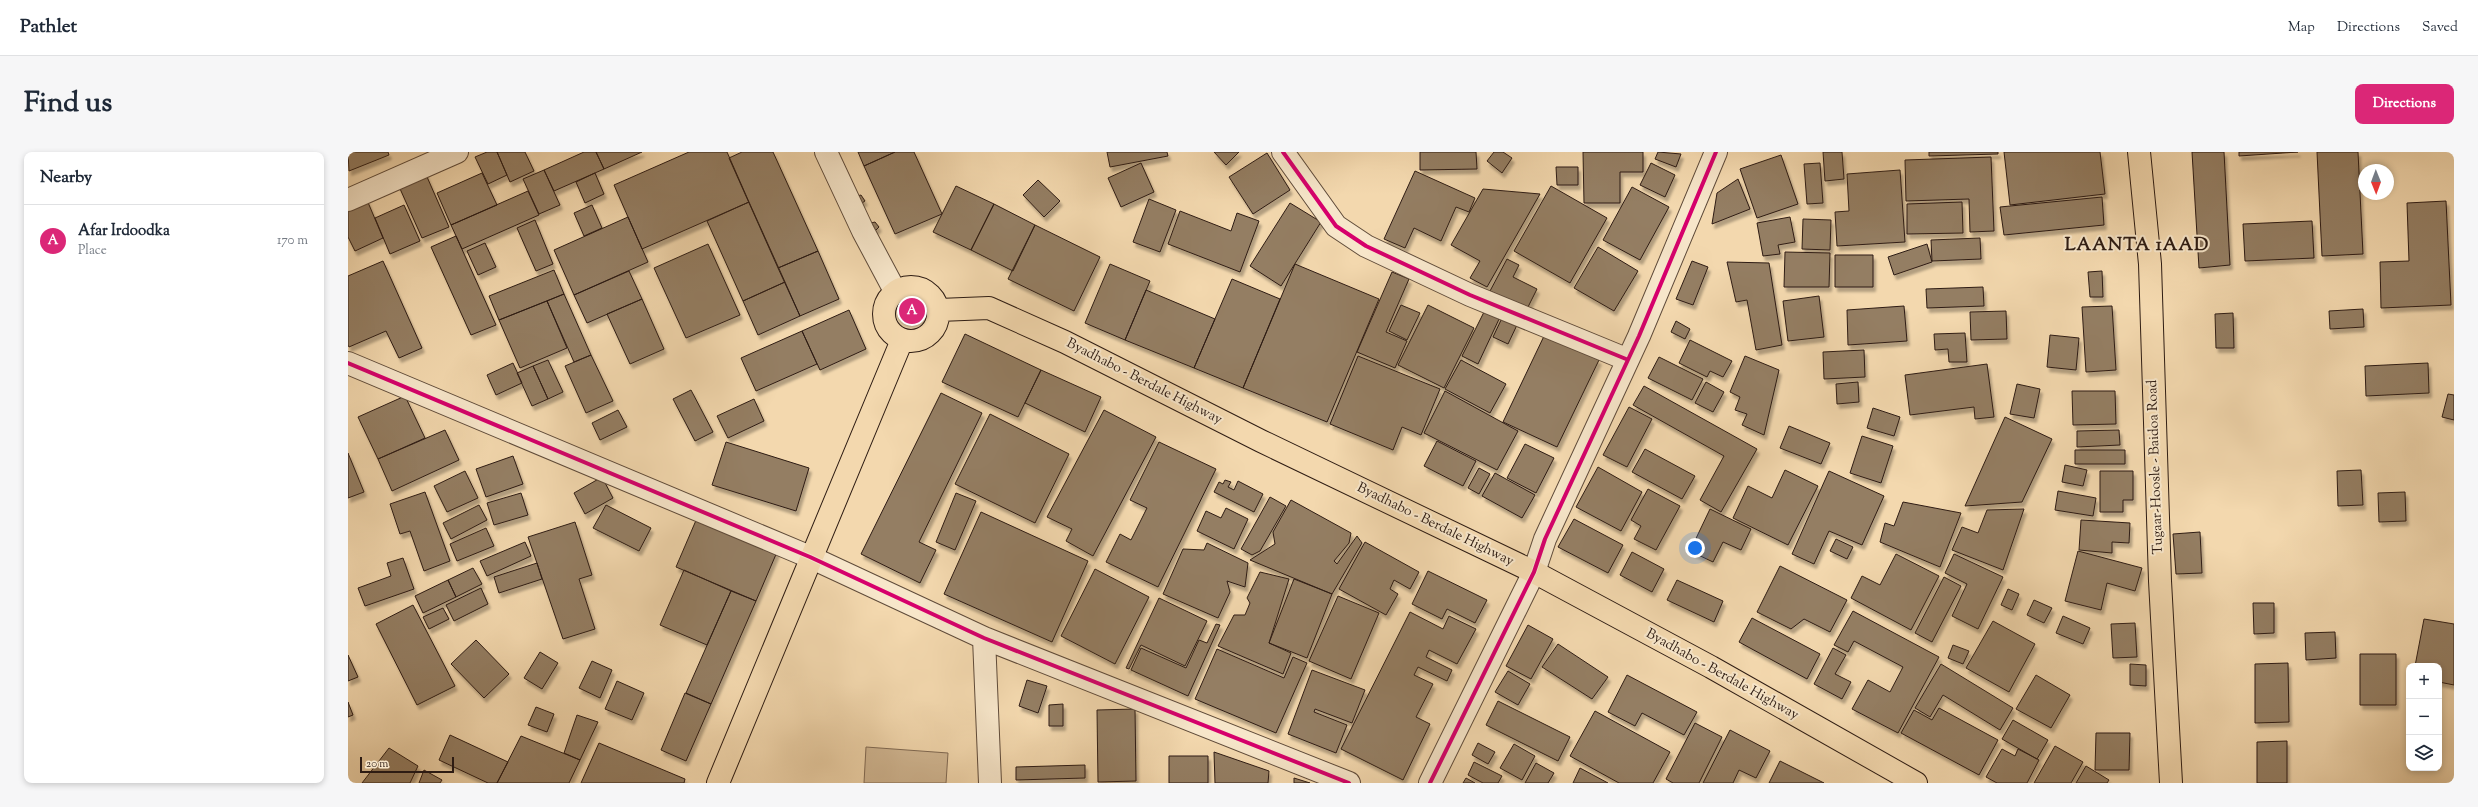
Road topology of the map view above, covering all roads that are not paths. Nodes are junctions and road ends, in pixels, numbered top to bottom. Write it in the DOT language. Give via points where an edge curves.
graph roads {
  1 [pos="456,152"];
  2 [pos="826,152"];
  3 [pos="1283,152"];
  4 [pos="1716,152"];
  5 [pos="2140,152"];
  6 [pos="348,200"];
  7 [pos="895,291"];
  8 [pos="939,310"];
  9 [pos="902,340"];
  10 [pos="1626,359"];
  11 [pos="348,363"];
  12 [pos="810,557"];
  13 [pos="1534,572"];
  14 [pos="984,638"];
  15 [pos="718,783"];
  16 [pos="990,783"];
  17 [pos="1349,783"];
  18 [pos="1430,783"];
  19 [pos="1916,783"];
  20 [pos="2171,783"];
  1 -- 6 [label="street"];
  2 -- 7 [label="street"];
  3 -- 10 [label="street" via="1336,226 1366,246 1470,295"];
  4 -- 10 [label="street"];
  5 -- 20 [label="main road, Tugaar-Hoosle - Baidoa Road" via="2150,264 2160,581"];
  7 -- 8 [label="main road" via="906,286 922,289 936,299"];
  7 -- 9 [label="main road" via="887,300 883,312 885,324 892,334"];
  8 -- 9 [label="main road" via="938,322 929,335 913,342"];
  8 -- 13 [label="main road, Byadhabo - Berdale Highway" via="989,308 1065,342 1260,441"];
  9 -- 12 [label="main road"];
  10 -- 13 [label="street" via="1545,539"];
  11 -- 12 [label="street"];
  12 -- 14 [label="street"];
  12 -- 15 [label="main road"];
  13 -- 18 [label="street"];
  13 -- 19 [label="main road, Byadhabo - Berdale Highway" via="1711,667"];
  14 -- 16 [label="street"];
  14 -- 17 [label="street"];
}
